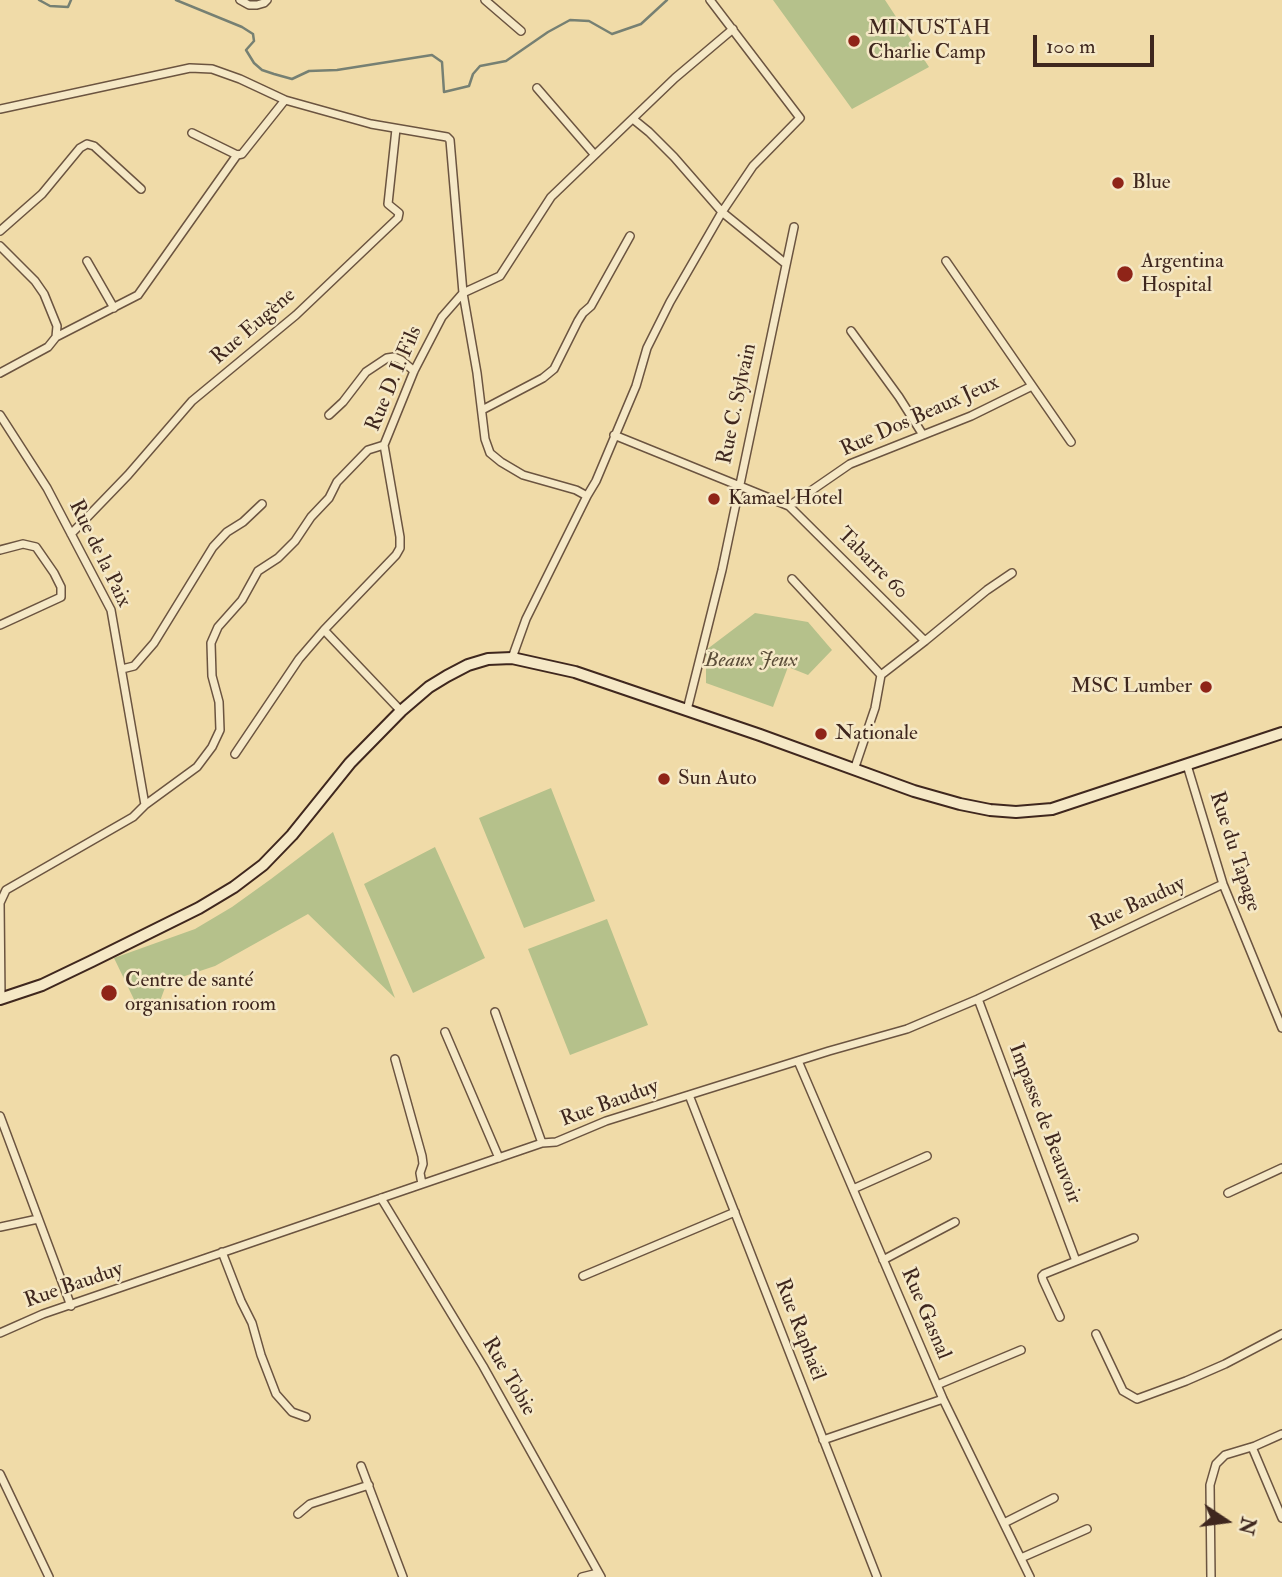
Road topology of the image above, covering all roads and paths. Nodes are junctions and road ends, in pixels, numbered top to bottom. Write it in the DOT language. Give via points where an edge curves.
graph roads {
  1 [pos="240,0"];
  2 [pos="267,0"];
  3 [pos="485,0"];
  4 [pos="710,0"];
  5 [pos="733,29"];
  6 [pos="521,31"];
  7 [pos="537,88"];
  8 [pos="285,100"];
  9 [pos="0,109"];
  10 [pos="633,119"];
  11 [pos="396,129"];
  12 [pos="192,134"];
  13 [pos="594,154"];
  14 [pos="237,155"];
  15 [pos="141,189"];
  16 [pos="722,212"];
  17 [pos="794,227"];
  18 [pos="0,231"];
  19 [pos="630,236"];
  20 [pos="0,246"];
  21 [pos="87,261"];
  22 [pos="946,261"];
  23 [pos="786,264"];
  24 [pos="463,293"];
  25 [pos="114,308"];
  26 [pos="851,331"];
  27 [pos="57,337"];
  28 [pos="414,371"];
  29 [pos="0,373"];
  30 [pos="1032,386"];
  31 [pos="482,410"];
  32 [pos="0,415"];
  33 [pos="329,415"];
  34 [pos="614,435"];
  35 [pos="923,435"];
  36 [pos="1071,442"];
  37 [pos="384,445"];
  38 [pos="738,486"];
  39 [pos="587,496"];
  40 [pos="261,504"];
  41 [pos="789,506"];
  42 [pos="71,534"];
  43 [pos="0,551"];
  44 [pos="1012,573"];
  45 [pos="792,579"];
  46 [pos="0,625"];
  47 [pos="324,630"];
  48 [pos="925,641"];
  49 [pos="512,658"];
  50 [pos="122,670"];
  51 [pos="881,675"];
  52 [pos="687,710"];
  53 [pos="401,712"];
  54 [pos="1282,733"];
  55 [pos="235,754"];
  56 [pos="1187,765"];
  57 [pos="854,770"];
  58 [pos="145,805"];
  59 [pos="1223,884"];
  60 [pos="1,999"];
  61 [pos="978,999"];
  62 [pos="495,1012"];
  63 [pos="1282,1028"];
  64 [pos="445,1032"];
  65 [pos="395,1059"];
  66 [pos="798,1061"];
  67 [pos="689,1095"];
  68 [pos="0,1116"];
  69 [pos="542,1143"];
  70 [pos="927,1156"];
  71 [pos="499,1158"];
  72 [pos="1282,1168"];
  73 [pos="422,1184"];
  74 [pos="853,1189"];
  75 [pos="1228,1193"];
  76 [pos="381,1198"];
  77 [pos="734,1212"];
  78 [pos="38,1219"];
  79 [pos="955,1222"];
  80 [pos="0,1227"];
  81 [pos="1134,1238"];
  82 [pos="222,1252"];
  83 [pos="883,1260"];
  84 [pos="1076,1261"];
  85 [pos="583,1276"];
  86 [pos="71,1306"];
  87 [pos="1060,1317"];
  88 [pos="0,1333"];
  89 [pos="1096,1334"];
  90 [pos="1282,1334"];
  91 [pos="1021,1350"];
  92 [pos="937,1385"];
  93 [pos="943,1399"];
  94 [pos="306,1417"];
  95 [pos="1282,1434"];
  96 [pos="823,1440"];
  97 [pos="1252,1447"];
  98 [pos="362,1466"];
  99 [pos="0,1474"];
  100 [pos="369,1485"];
  101 [pos="1054,1498"];
  102 [pos="298,1514"];
  103 [pos="1282,1518"];
  104 [pos="1004,1524"];
  105 [pos="1087,1529"];
  106 [pos="1021,1558"];
  107 [pos="599,1575"];
  108 [pos="49,1577"];
  109 [pos="403,1577"];
  110 [pos="582,1577"];
  111 [pos="877,1577"];
  112 [pos="1030,1577"];
  113 [pos="1211,1577"];
  1 -- 2 [label="street" via="257,5"];
  3 -- 6 [label="street"];
  4 -- 5 [label="street"];
  5 -- 10 [label="street"];
  5 -- 16 [label="street" via="800,118 753,166"];
  7 -- 13 [label="street"];
  8 -- 9 [label="street" via="212,69 190,68"];
  8 -- 11 [label="street"];
  8 -- 14 [label="street"];
  10 -- 13 [label="street"];
  10 -- 16 [label="street"];
  11 -- 24 [label="street" via="450,140"];
  11 -- 42 [label="street, Rue Eugène" via="388,204 399,213 398,218 296,315 192,401"];
  12 -- 14 [label="street"];
  13 -- 24 [label="street" via="551,197 500,276"];
  14 -- 25 [label="street" via="138,295"];
  15 -- 18 [label="street" via="87,144 42,194"];
  16 -- 23 [label="street"];
  16 -- 34 [label="street" via="647,348"];
  17 -- 23 [label="street, Rue C. Sylvain"];
  19 -- 31 [label="street" via="554,369"];
  20 -- 27 [label="street" via="44,294"];
  21 -- 25 [label="street"];
  22 -- 30 [label="street"];
  23 -- 38 [label="street, Rue C. Sylvain"];
  24 -- 28 [label="street, Rue D. I. Fils" via="442,317"];
  24 -- 31 [label="street"];
  25 -- 27 [label="street"];
  26 -- 35 [label="street"];
  27 -- 29 [label="street" via="48,347"];
  28 -- 33 [label="street" via="401,360 387,358 366,372"];
  28 -- 37 [label="street, Rue D. I. Fils"];
  30 -- 35 [label="street, Rue Dos Beaux Jeux"];
  30 -- 36 [label="street"];
  31 -- 39 [label="street" via="485,439 500,462 523,475"];
  32 -- 42 [label="street, Rue de la Paix"];
  34 -- 38 [label="street, Tabarre 60"];
  34 -- 39 [label="street"];
  35 -- 41 [label="street, Rue Dos Beaux Jeux" via="850,464"];
  37 -- 47 [label="street, Rue D. I. Fils" via="400,548"];
  37 -- 58 [label="street" via="368,450 337,482 295,541 258,571 242,600 218,627 211,643 220,730 197,766"];
  38 -- 41 [label="street, Tabarre 60"];
  38 -- 52 [label="street, Rue C. Sylvain"];
  39 -- 49 [label="street" via="526,619"];
  40 -- 50 [label="street" via="213,547 154,643 134,666"];
  41 -- 48 [label="street, Tabarre 60"];
  42 -- 50 [label="street, Rue de la Paix" via="111,610"];
  43 -- 46 [label="street" via="23,544 36,547 61,587 61,597"];
  44 -- 48 [label="street"];
  45 -- 51 [label="street"];
  47 -- 53 [label="street"];
  47 -- 55 [label="street"];
  48 -- 51 [label="street"];
  49 -- 52 [label="main road" via="575,672"];
  49 -- 53 [label="main road" via="468,665 429,687"];
  50 -- 58 [label="street, Rue de la Paix"];
  51 -- 57 [label="street"];
  52 -- 57 [label="main road"];
  53 -- 60 [label="main road" via="350,763 292,835 234,887 92,961"];
  54 -- 56 [label="main road"];
  56 -- 57 [label="main road" via="1052,809 1016,812 960,804"];
  56 -- 59 [label="street, Rue du Tapage"];
  58 -- 60 [label="street" via="133,817 6,890 1,903"];
  59 -- 61 [label="street, Rue Bauduy"];
  59 -- 63 [label="street, Rue du Tapage"];
  61 -- 66 [label="street, Rue Bauduy" via="907,1028"];
  61 -- 84 [label="street, Impasse de Beauvoir"];
  62 -- 69 [label="street"];
  64 -- 71 [label="street"];
  65 -- 73 [label="street" via="422,1156"];
  66 -- 67 [label="street, Rue Bauduy"];
  66 -- 74 [label="street, Rue Gasnal"];
  67 -- 69 [label="street, Rue Bauduy"];
  67 -- 77 [label="street, Rue Raphaël"];
  68 -- 78 [label="street"];
  69 -- 71 [label="street, Rue Bauduy"];
  70 -- 74 [label="street"];
  71 -- 73 [label="street, Rue Bauduy"];
  72 -- 75 [label="street"];
  73 -- 76 [label="street, Rue Bauduy"];
  74 -- 83 [label="street, Rue Gasnal"];
  76 -- 82 [label="street, Rue Bauduy"];
  76 -- 107 [label="street, Rue Tobie" via="483,1366"];
  77 -- 85 [label="street"];
  77 -- 96 [label="street, Rue Raphaël"];
  78 -- 80 [label="street"];
  78 -- 86 [label="street"];
  79 -- 83 [label="street"];
  81 -- 84 [label="street"];
  82 -- 86 [label="street, Rue Bauduy"];
  82 -- 94 [label="street" via="276,1394 292,1412"];
  83 -- 92 [label="street, Rue Gasnal"];
  84 -- 87 [label="street" via="1042,1276"];
  86 -- 88 [label="street, Rue Bauduy"];
  89 -- 90 [label="street" via="1123,1391 1137,1399 1224,1364"];
  91 -- 92 [label="street"];
  92 -- 93 [label="street, Rue Gasnal"];
  93 -- 96 [label="street"];
  93 -- 104 [label="street, Rue Gasnal"];
  95 -- 97 [label="street"];
  96 -- 111 [label="street, Rue Raphaël"];
  97 -- 103 [label="street"];
  97 -- 113 [label="street" via="1225,1454 1216,1464 1210,1485"];
  98 -- 100 [label="street"];
  99 -- 108 [label="street"];
  100 -- 102 [label="street" via="310,1504"];
  100 -- 109 [label="street"];
  101 -- 104 [label="street"];
  104 -- 106 [label="street, Rue Gasnal"];
  105 -- 106 [label="street"];
  106 -- 112 [label="street, Rue Gasnal"];
  107 -- 110 [label="street"];
}
